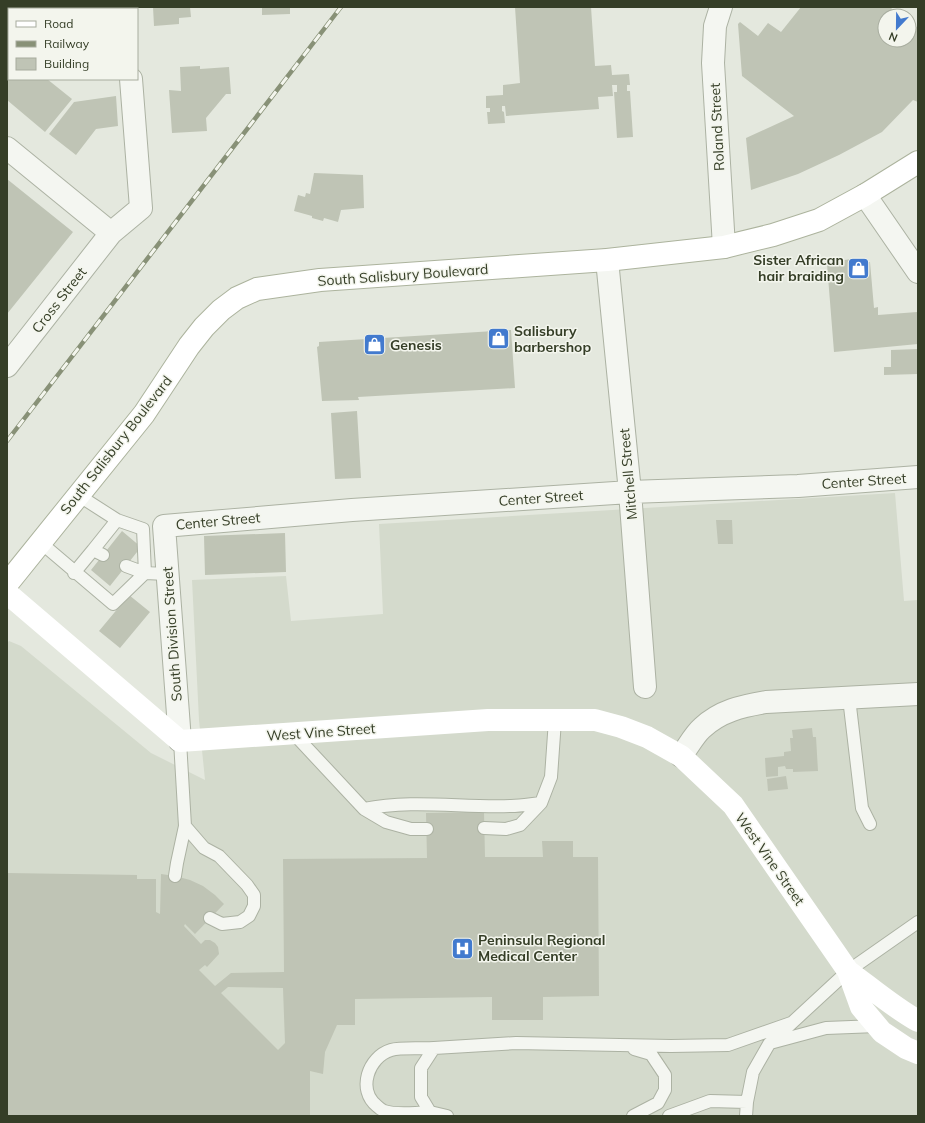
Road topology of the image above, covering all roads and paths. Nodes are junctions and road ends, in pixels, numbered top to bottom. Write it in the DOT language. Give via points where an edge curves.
graph roads {
  1 [pos="721,7"];
  2 [pos="131,80"];
  3 [pos="7,148"];
  4 [pos="918,162"];
  5 [pos="865,195"];
  6 [pos="111,233"];
  7 [pos="724,248"];
  8 [pos="607,260"];
  9 [pos="918,272"];
  10 [pos="7,366"];
  11 [pos="918,477"];
  12 [pos="630,492"];
  13 [pos="78,495"];
  14 [pos="117,520"];
  15 [pos="164,526"];
  16 [pos="143,529"];
  17 [pos="40,542"];
  18 [pos="126,566"];
  19 [pos="74,573"];
  20 [pos="145,573"];
  21 [pos="167,574"];
  22 [pos="7,584"];
  23 [pos="7,593"];
  24 [pos="645,687"];
  25 [pos="918,694"];
  26 [pos="849,698"];
  27 [pos="555,720"];
  28 [pos="294,734"];
  29 [pos="180,742"];
  30 [pos="681,756"];
  31 [pos="541,804"];
  32 [pos="364,809"];
  33 [pos="870,824"];
  34 [pos="185,826"];
  35 [pos="484,828"];
  36 [pos="427,829"];
  37 [pos="175,876"];
  38 [pos="210,918"];
  39 [pos="918,922"];
  40 [pos="848,971"];
  41 [pos="918,1021"];
  42 [pos="791,1023"];
  43 [pos="877,1026"];
  44 [pos="769,1044"];
  45 [pos="621,1045"];
  46 [pos="434,1048"];
  47 [pos="918,1053"];
  48 [pos="747,1102"];
  49 [pos="430,1112"];
  50 [pos="447,1116"];
  51 [pos="633,1116"];
  52 [pos="668,1116"];
  53 [pos="746,1116"];
  1 -- 7 [label="street, Roland Street" via="715,26 713,64"];
  2 -- 6 [label="street" via="141,208"];
  3 -- 6 [label="street"];
  4 -- 5 [label="street, South Salisbury Boulevard"];
  5 -- 7 [label="street, South Salisbury Boulevard" via="819,220"];
  5 -- 9 [label="street"];
  6 -- 10 [label="street, Cross Street"];
  7 -- 8 [label="street, South Salisbury Boulevard"];
  8 -- 12 [label="street, Mitchell Street"];
  8 -- 13 [label="street, South Salisbury Boulevard" via="320,280 256,289 221,310 204,327 144,414"];
  11 -- 12 [label="street, Center Street" via="798,486"];
  12 -- 15 [label="street, Center Street" via="352,510"];
  12 -- 24 [label="street, Mitchell Street"];
  13 -- 14 [label="lane"];
  13 -- 17 [label="street, South Salisbury Boulevard"];
  14 -- 16 [label="lane"];
  14 -- 19 [label="lane" via="98,552"];
  15 -- 16 [label="lane"];
  15 -- 21 [label="street, South Division Street"];
  16 -- 20 [label="lane"];
  17 -- 19 [label="lane"];
  17 -- 22 [label="street, South Salisbury Boulevard"];
  18 -- 20 [label="lane"];
  19 -- 20 [label="lane" via="112,604"];
  20 -- 21 [label="lane"];
  21 -- 29 [label="street, South Division Street"];
  23 -- 29 [label="street"];
  25 -- 26 [label="street"];
  26 -- 30 [label="street" via="766,702 741,706 719,715 701,728"];
  26 -- 33 [label="lane" via="862,808"];
  27 -- 28 [label="street, West Vine Street" via="488,720"];
  27 -- 30 [label="street, West Vine Street" via="594,720 621,727 648,737"];
  27 -- 31 [label="lane" via="551,777"];
  28 -- 29 [label="street, West Vine Street"];
  28 -- 32 [label="lane"];
  29 -- 34 [label="lane"];
  30 -- 40 [label="street, West Vine Street" via="733,805"];
  31 -- 32 [label="lane" via="415,804"];
  31 -- 35 [label="lane" via="520,824 506,829"];
  32 -- 36 [label="lane" via="386,822 411,829"];
  34 -- 37 [label="lane"];
  34 -- 38 [label="lane" via="204,848 219,856 254,896 254,906 249,916 240,922 222,924"];
  39 -- 40 [label="lane"];
  40 -- 41 [label="street, West Vine Street" via="900,1011"];
  40 -- 42 [label="lane"];
  40 -- 43 [label="street, West Vine Street" via="861,1007"];
  42 -- 44 [label="lane"];
  42 -- 45 [label="lane" via="728,1045"];
  43 -- 44 [label="lane" via="826,1028"];
  43 -- 47 [label="street, West Vine Street" via="906,1048"];
  44 -- 48 [label="lane" via="753,1072"];
  45 -- 46 [label="lane" via="516,1043"];
  45 -- 51 [label="lane" via="651,1054 665,1074 665,1090 658,1103"];
  46 -- 49 [label="lane" via="421,1068 421,1097"];
  46 -- 49 [label="lane" via="392,1050 372,1064 366,1076 369,1097 384,1111"];
  48 -- 52 [label="lane" via="710,1102"];
  48 -- 53 [label="lane"];
  49 -- 50 [label="lane"];
}
